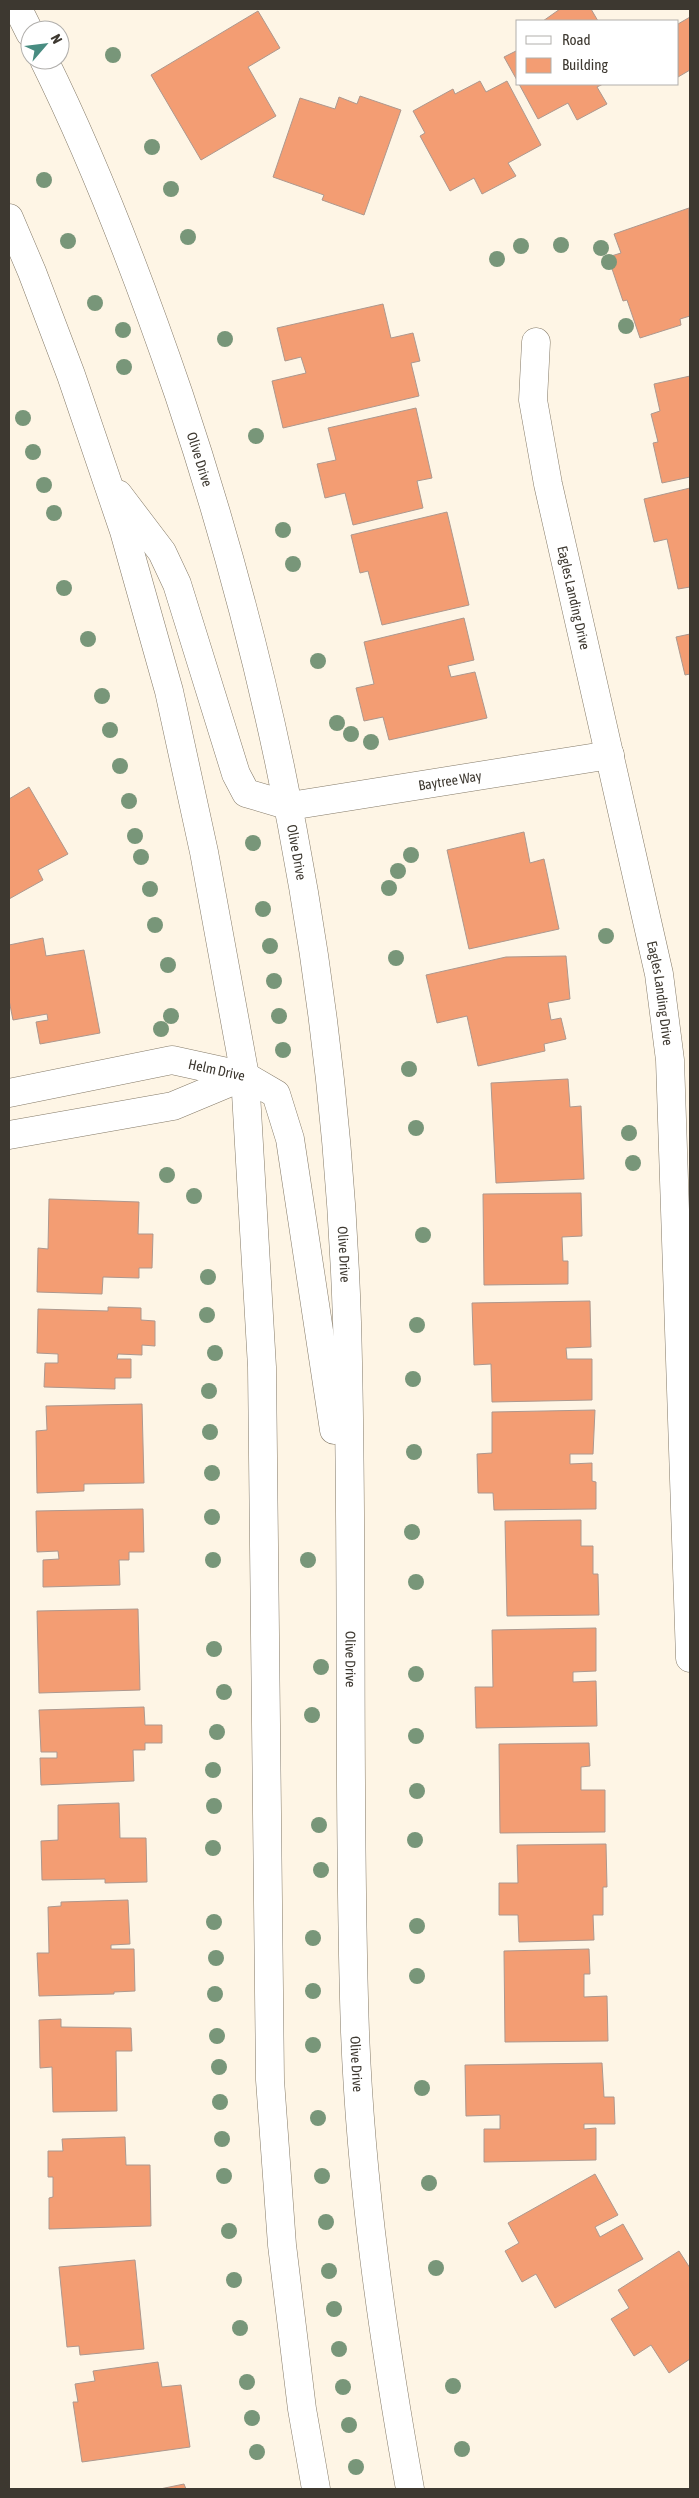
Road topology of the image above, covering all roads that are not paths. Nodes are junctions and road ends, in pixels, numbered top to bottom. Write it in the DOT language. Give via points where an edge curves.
graph roads {
  1 [pos="48,70"];
  2 [pos="9,218"];
  3 [pos="536,342"];
  4 [pos="107,481"];
  5 [pos="610,755"];
  6 [pos="290,806"];
  7 [pos="245,1076"];
  8 [pos="9,1093"];
  9 [pos="9,1134"];
  10 [pos="349,1530"];
  11 [pos="689,1549"];
  12 [pos="690,1658"];
  13 [pos="316,2489"];
  14 [pos="410,2489"];
  1 -- 6 [label="main road, Olive Drive" via="117,226 157,330 209,486 254,646"];
  2 -- 4 [label="main road" via="71,375"];
  3 -- 5 [label="main road, Eagles Landing Drive" via="533,400 548,484"];
  4 -- 6 [label="main road" via="162,552 177,584 236,774 246,793"];
  4 -- 7 [label="main road" via="169,691 204,852"];
  5 -- 6 [label="main road, Baytree Way"];
  5 -- 11 [label="main road, Eagles Landing Drive" via="659,974 670,1060"];
  6 -- 10 [label="main road, Olive Drive" via="327,1046 338,1156 347,1321"];
  7 -- 8 [label="main road, Helm Drive" via="172,1060"];
  7 -- 9 [label="main road, Helm Drive" via="173,1106"];
  7 -- 10 [label="main road" via="276,1094 290,1139"];
  7 -- 13 [label="main road" via="262,1366 270,2080 282,2245 302,2409"];
  10 -- 14 [label="main road, Olive Drive" via="356,2035 367,2200 388,2364"];
  11 -- 12 [label="main road, Eagles Landing Drive"];
}
